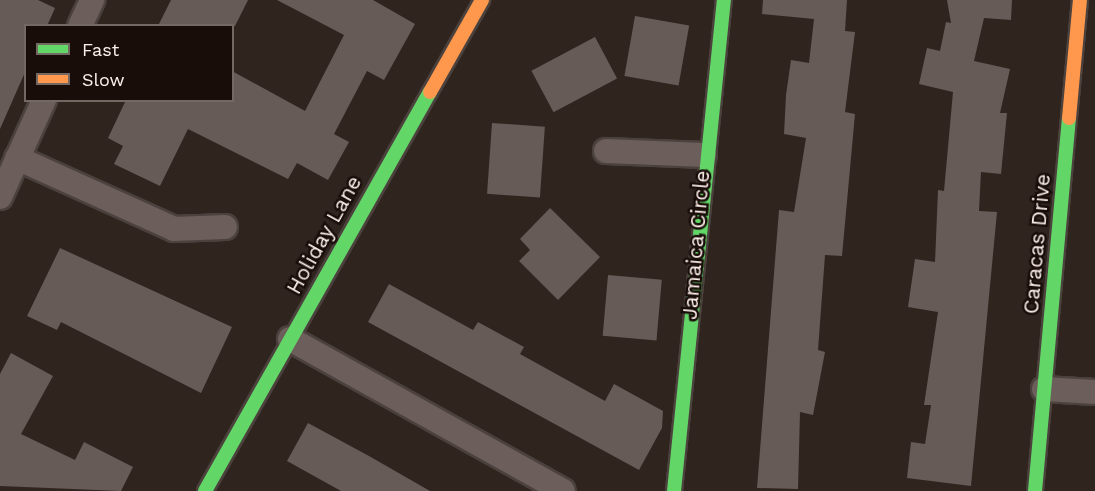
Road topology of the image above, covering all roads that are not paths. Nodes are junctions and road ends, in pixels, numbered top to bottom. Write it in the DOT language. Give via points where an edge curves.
graph roads {
  1 [pos="92,0"];
  2 [pos="482,0"];
  3 [pos="724,0"];
  4 [pos="1080,0"];
  5 [pos="81,24"];
  6 [pos="43,102"];
  7 [pos="606,151"];
  8 [pos="704,155"];
  9 [pos="17,158"];
  10 [pos="0,197"];
  11 [pos="225,227"];
  12 [pos="290,339"];
  13 [pos="1044,389"];
  14 [pos="1095,392"];
  15 [pos="206,491"];
  16 [pos="563,491"];
  17 [pos="674,491"];
  18 [pos="1035,491"];
  1 -- 5 [label="street"];
  2 -- 12 [label="street, Holiday Lane"];
  3 -- 8 [label="street, Jamaica Circle"];
  4 -- 13 [label="street, Caracas Drive"];
  6 -- 9 [label="street"];
  7 -- 8 [label="street"];
  8 -- 17 [label="street, Jamaica Circle"];
  9 -- 10 [label="street"];
  9 -- 11 [label="street" via="174,229"];
  12 -- 15 [label="street, Holiday Lane"];
  12 -- 16 [label="street"];
  13 -- 14 [label="street"];
  13 -- 18 [label="street, Caracas Drive"];
}
